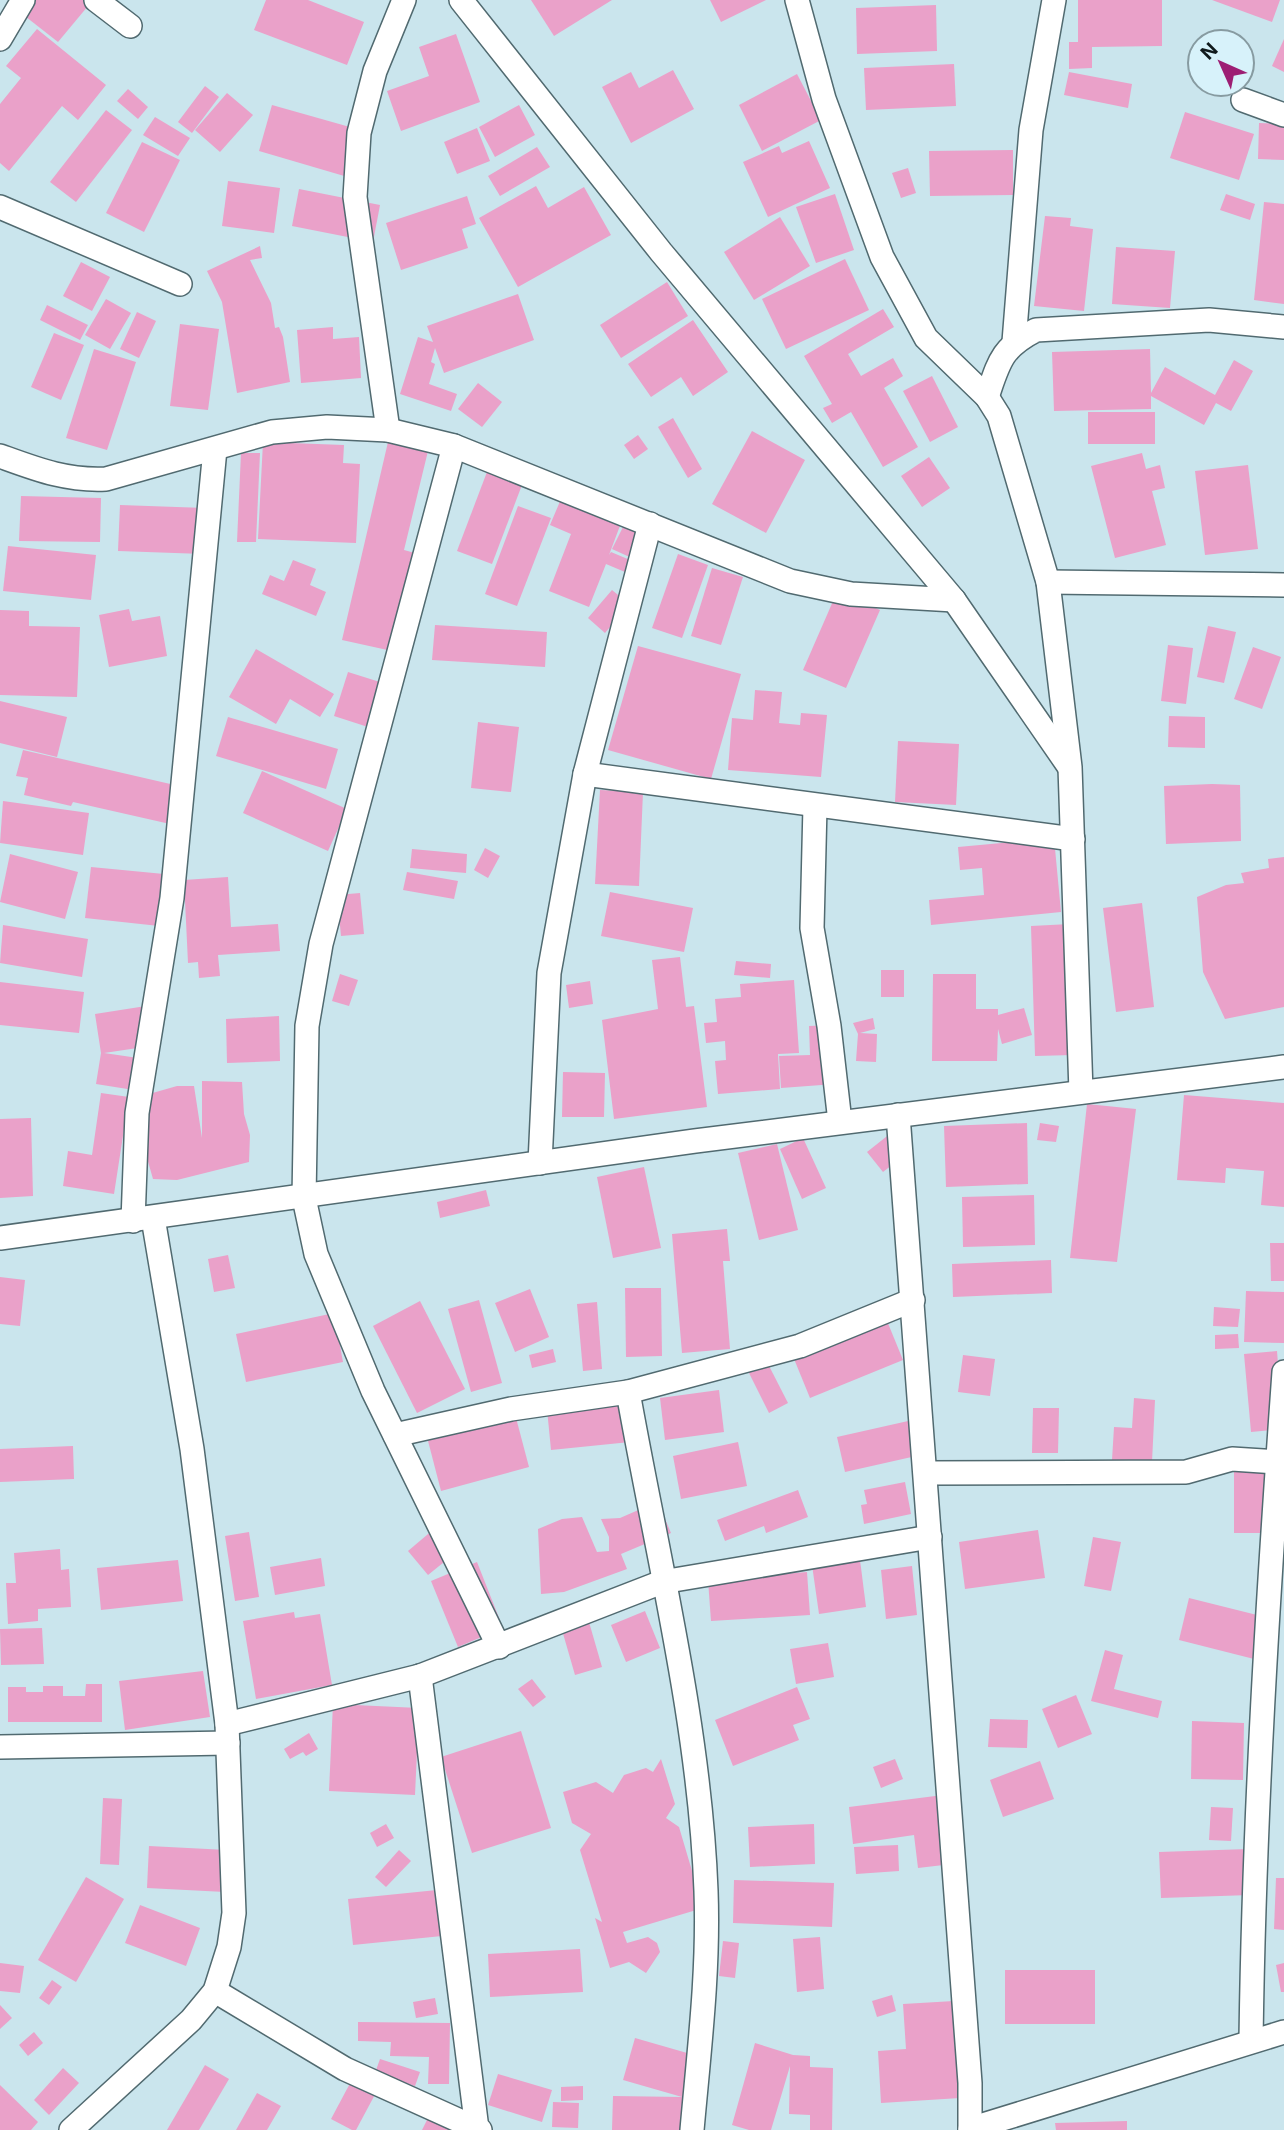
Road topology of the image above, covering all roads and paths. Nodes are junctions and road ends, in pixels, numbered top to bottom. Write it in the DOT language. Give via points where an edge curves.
graph roads {
  1 [pos="23,0"];
  2 [pos="96,0"];
  3 [pos="404,0"];
  4 [pos="461,0"];
  5 [pos="797,0"];
  6 [pos="1054,0"];
  7 [pos="130,26"];
  8 [pos="0,39"];
  9 [pos="1243,100"];
  10 [pos="1284,115"];
  11 [pos="0,207"];
  12 [pos="180,284"];
  13 [pos="1284,327"];
  14 [pos="1014,342"];
  15 [pos="987,397"];
  16 [pos="388,430"];
  17 [pos="454,446"];
  18 [pos="215,449"];
  19 [pos="0,456"];
  20 [pos="650,524"];
  21 [pos="1048,582"];
  22 [pos="1284,585"];
  23 [pos="954,600"];
  24 [pos="1070,767"];
  25 [pos="585,774"];
  26 [pos="815,806"];
  27 [pos="1073,839"];
  28 [pos="1284,1067"];
  29 [pos="1081,1092"];
  30 [pos="898,1115"];
  31 [pos="840,1122"];
  32 [pos="540,1163"];
  33 [pos="304,1198"];
  34 [pos="143,1220"];
  35 [pos="0,1238"];
  36 [pos="913,1300"];
  37 [pos="1284,1372"];
  38 [pos="628,1392"];
  39 [pos="395,1435"];
  40 [pos="1278,1462"];
  41 [pos="926,1473"];
  42 [pos="930,1537"];
  43 [pos="662,1581"];
  44 [pos="499,1647"];
  45 [pos="420,1676"];
  46 [pos="228,1734"];
  47 [pos="0,1747"];
  48 [pos="215,1991"];
  49 [pos="1284,2032"];
  50 [pos="1251,2041"];
  51 [pos="478,2129"];
  52 [pos="970,2129"];
  53 [pos="71,2130"];
  54 [pos="692,2130"];
  1 -- 8 [label="street"];
  2 -- 7 [label="street"];
  3 -- 16 [label="street" via="375,71 359,133 355,198"];
  4 -- 23 [label="street" via="661,252"];
  5 -- 15 [label="street" via="824,99 882,257 926,338"];
  6 -- 14 [label="street" via="1031,130"];
  9 -- 10 [label="street"];
  11 -- 12 [label="street"];
  13 -- 14 [label="street" via="1171,321 1036,330"];
  14 -- 15 [label="street" via="1001,357"];
  15 -- 21 [label="street" via="999,416"];
  16 -- 17 [label="street"];
  16 -- 18 [label="street" via="327,427 272,432"];
  17 -- 20 [label="street"];
  17 -- 33 [label="street" via="321,944 307,1026"];
  18 -- 19 [label="street" via="106,479 80,480"];
  18 -- 34 [label="street" via="172,898 137,1114"];
  20 -- 23 [label="street" via="790,581 851,594"];
  20 -- 25 [label="street"];
  21 -- 22 [label="street"];
  21 -- 24 [label="street"];
  23 -- 24 [label="street"];
  24 -- 27 [label="street"];
  25 -- 26 [label="street"];
  25 -- 32 [label="street" via="549,973"];
  26 -- 27 [label="street"];
  26 -- 31 [label="street" via="812,928"];
  27 -- 29 [label="street"];
  28 -- 29 [label="street"];
  29 -- 30 [label="street"];
  30 -- 31 [label="street"];
  30 -- 36 [label="street"];
  31 -- 32 [label="street"];
  32 -- 33 [label="street"];
  33 -- 34 [label="street"];
  33 -- 39 [label="street" via="328,1290"];
  34 -- 35 [label="street"];
  34 -- 46 [label="street" via="192,1449"];
  36 -- 38 [label="street" via="800,1346"];
  36 -- 41 [label="street"];
  37 -- 40 [label="street"];
  38 -- 39 [label="street" via="511,1409"];
  38 -- 43 [label="street"];
  39 -- 44 [label="street"];
  40 -- 41 [label="street" via="1232,1459 1186,1472"];
  40 -- 50 [label="street" via="1254,1858"];
  41 -- 42 [label="street"];
  42 -- 43 [label="street"];
  42 -- 52 [label="street"];
  43 -- 44 [label="street"];
  43 -- 54 [label="street" via="694,1750 706,1891 705,1990"];
  44 -- 45 [label="street"];
  45 -- 46 [label="street"];
  45 -- 51 [label="street"];
  46 -- 47 [label="street"];
  46 -- 48 [label="street" via="234,1913"];
  48 -- 51 [label="street" via="345,2068"];
  48 -- 53 [label="street" via="191,2020"];
  49 -- 50 [label="street"];
  50 -- 52 [label="street"];
}
